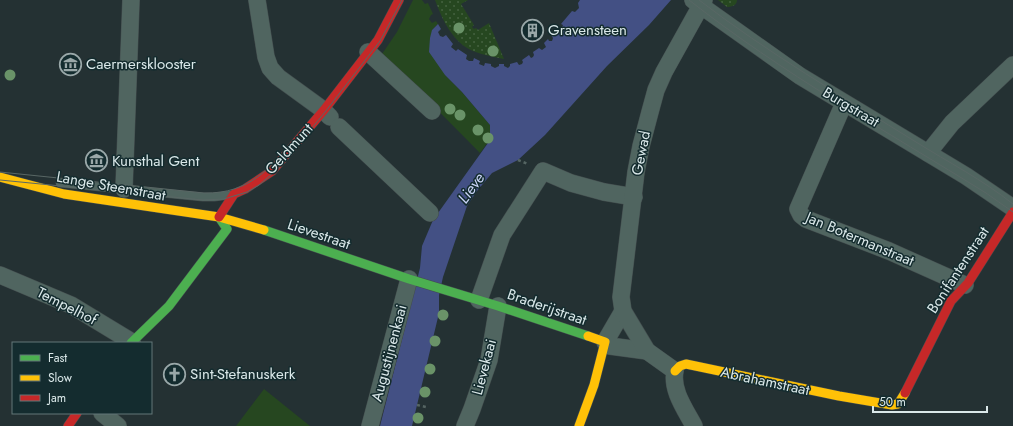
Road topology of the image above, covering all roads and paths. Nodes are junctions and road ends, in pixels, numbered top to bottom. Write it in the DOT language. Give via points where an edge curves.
graph roads {
  1 [pos="131,0"];
  2 [pos="256,0"];
  3 [pos="399,0"];
  4 [pos="699,2"];
  5 [pos="368,52"];
  6 [pos="1013,65"];
  7 [pos="844,103"];
  8 [pos="432,110"];
  9 [pos="331,118"];
  10 [pos="928,153"];
  11 [pos="0,176"];
  12 [pos="124,189"];
  13 [pos="234,194"];
  14 [pos="634,197"];
  15 [pos="1013,208"];
  16 [pos="1013,212"];
  17 [pos="430,213"];
  18 [pos="219,217"];
  19 [pos="0,275"];
  20 [pos="413,281"];
  21 [pos="965,285"];
  22 [pos="490,307"];
  23 [pos="623,311"];
  24 [pos="132,342"];
  25 [pos="605,342"];
  26 [pos="647,351"];
  27 [pos="674,371"];
  28 [pos="417,405"];
  29 [pos="892,405"];
  30 [pos="426,407"];
  31 [pos="76,414"];
  32 [pos="103,414"];
  33 [pos="68,426"];
  34 [pos="118,426"];
  35 [pos="370,426"];
  36 [pos="465,426"];
  37 [pos="579,426"];
  38 [pos="694,426"];
  1 -- 12 [label="street"];
  2 -- 9 [label="street" via="270,68"];
  3 -- 5 [label="street, Geldmunt" via="378,40"];
  4 -- 7 [label="street, Burgstraat" via="794,72"];
  4 -- 14 [label="street, Gewad" via="656,90 641,146"];
  5 -- 8 [label="street"];
  5 -- 9 [label="street, Geldmunt"];
  6 -- 10 [label="street" via="952,123"];
  7 -- 10 [label="street, Burgstraat"];
  7 -- 21 [label="street, Jan Botermanstraat" via="798,209 801,215"];
  9 -- 13 [label="street, Geldmunt" via="272,171"];
  9 -- 17 [label="street"];
  10 -- 15 [label="street, Burgstraat"];
  11 -- 12 [label="lane"];
  11 -- 18 [label="street, Lange Steenstraat" via="64,194"];
  12 -- 13 [label="lane" via="203,197"];
  13 -- 18 [label="street, Geldmunt"];
  14 -- 22 [label="street, Lievekaai" via="571,183 544,171 502,235"];
  14 -- 23 [label="street, Gewad" via="621,296"];
  16 -- 21 [label="street, Bonifantenstraat"];
  18 -- 20 [label="street, Lievestraat"];
  18 -- 24 [label="street" via="227,229 169,306"];
  19 -- 24 [label="street, Tempelhof" via="71,305"];
  20 -- 22 [label="street" via="441,288"];
  20 -- 35 [label="street, Augustijnenkaai"];
  21 -- 29 [label="street, Bonifantenstraat" via="951,301 902,399 898,404"];
  22 -- 25 [label="street, Braderijstraat"];
  22 -- 36 [label="street, Lievekaai" via="489,360"];
  23 -- 25 [label="street"];
  23 -- 26 [label="street, Gewad"];
  25 -- 26 [label="street" via="610,346"];
  25 -- 37 [label="street" via="594,385"];
  26 -- 27 [label="street"];
  27 -- 29 [label="street, Abrahamstraat" via="686,364"];
  27 -- 38 [label="street" via="676,390"];
  28 -- 30 [label="path"];
  31 -- 33 [label="street"];
  32 -- 34 [label="street"];
}
